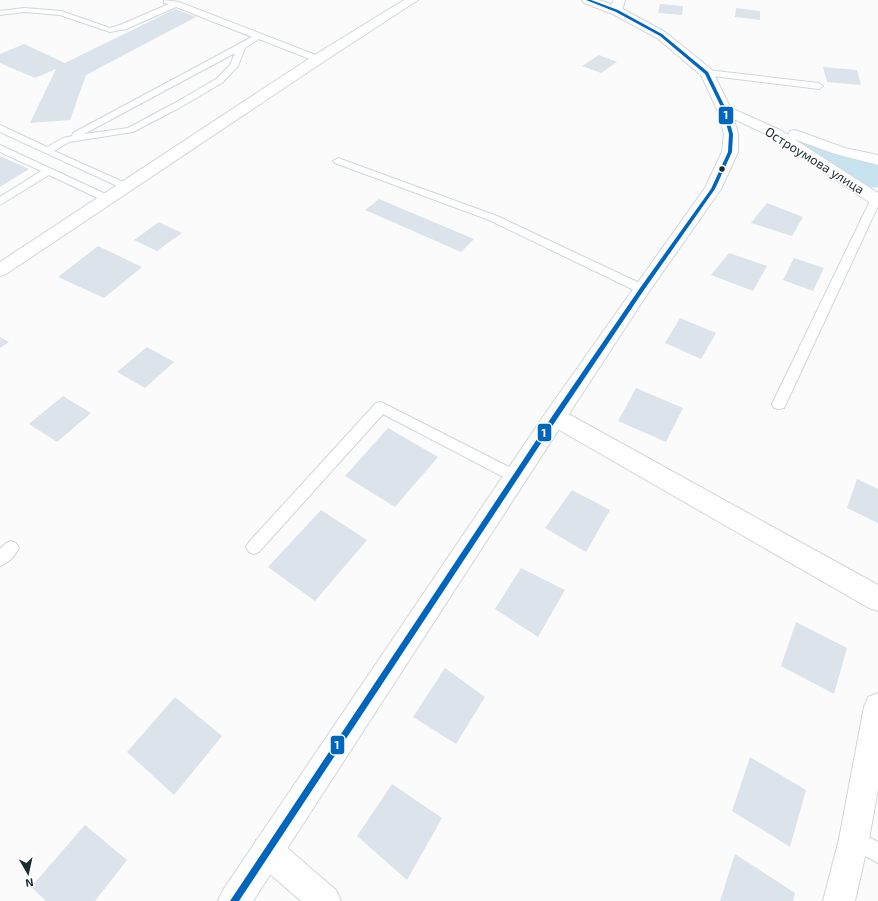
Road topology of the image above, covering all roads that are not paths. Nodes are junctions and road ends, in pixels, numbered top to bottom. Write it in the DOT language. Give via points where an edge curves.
graph roads {
  1 [pos="164,0"];
  2 [pos="412,0"];
  3 [pos="588,0"];
  4 [pos="176,4"];
  5 [pos="618,6"];
  6 [pos="0,13"];
  7 [pos="259,36"];
  8 [pos="244,44"];
  9 [pos="318,59"];
  10 [pos="707,73"];
  11 [pos="819,86"];
  12 [pos="724,109"];
  13 [pos="0,128"];
  14 [pos="66,140"];
  15 [pos="0,148"];
  16 [pos="46,151"];
  17 [pos="338,161"];
  18 [pos="876,161"];
  19 [pos="48,171"];
  20 [pos="126,187"];
  21 [pos="108,200"];
  22 [pos="877,200"];
  23 [pos="0,202"];
  24 [pos="0,270"];
  25 [pos="642,289"];
  26 [pos="779,404"];
  27 [pos="555,417"];
  28 [pos="516,476"];
  29 [pos="254,547"];
  30 [pos="11,548"];
  31 [pos="0,559"];
  32 [pos="878,599"];
  33 [pos="878,707"];
  34 [pos="866,846"];
  35 [pos="267,852"];
  36 [pos="234,901"];
  37 [pos="325,901"];
  38 [pos="840,901"];
  1 -- 4 [label="lane"];
  2 -- 9 [label="street"];
  3 -- 5 [label="street"];
  4 -- 6 [label="lane" via="110,30 61,13 24,10"];
  4 -- 7 [label="lane"];
  5 -- 10 [label="street" via="661,35"];
  7 -- 8 [label="lane"];
  7 -- 9 [label="lane"];
  8 -- 14 [label="lane"];
  8 -- 14 [label="lane" via="234,66 219,81 176,106 130,130"];
  9 -- 20 [label="street"];
  10 -- 11 [label="lane"];
  10 -- 12 [label="street"];
  12 -- 18 [label="street, Остроумова улица" via="761,120 840,151"];
  12 -- 22 [label="street, Остроумова улица" via="775,133"];
  12 -- 25 [label="street" via="731,134 730,152 713,189"];
  13 -- 16 [label="lane"];
  14 -- 16 [label="lane"];
  15 -- 19 [label="lane"];
  16 -- 20 [label="lane"];
  17 -- 25 [label="lane" via="493,218"];
  19 -- 21 [label="lane"];
  19 -- 23 [label="lane"];
  20 -- 21 [label="street"];
  21 -- 24 [label="street"];
  22 -- 26 [label="lane"];
  25 -- 27 [label="street"];
  27 -- 28 [label="street"];
  27 -- 32 [label="street"];
  28 -- 29 [label="lane" via="381,407"];
  28 -- 35 [label="street"];
  30 -- 31 [label="lane"];
  33 -- 34 [label="street"];
  34 -- 38 [label="street"];
  35 -- 36 [label="street"];
  35 -- 37 [label="street"];
}
